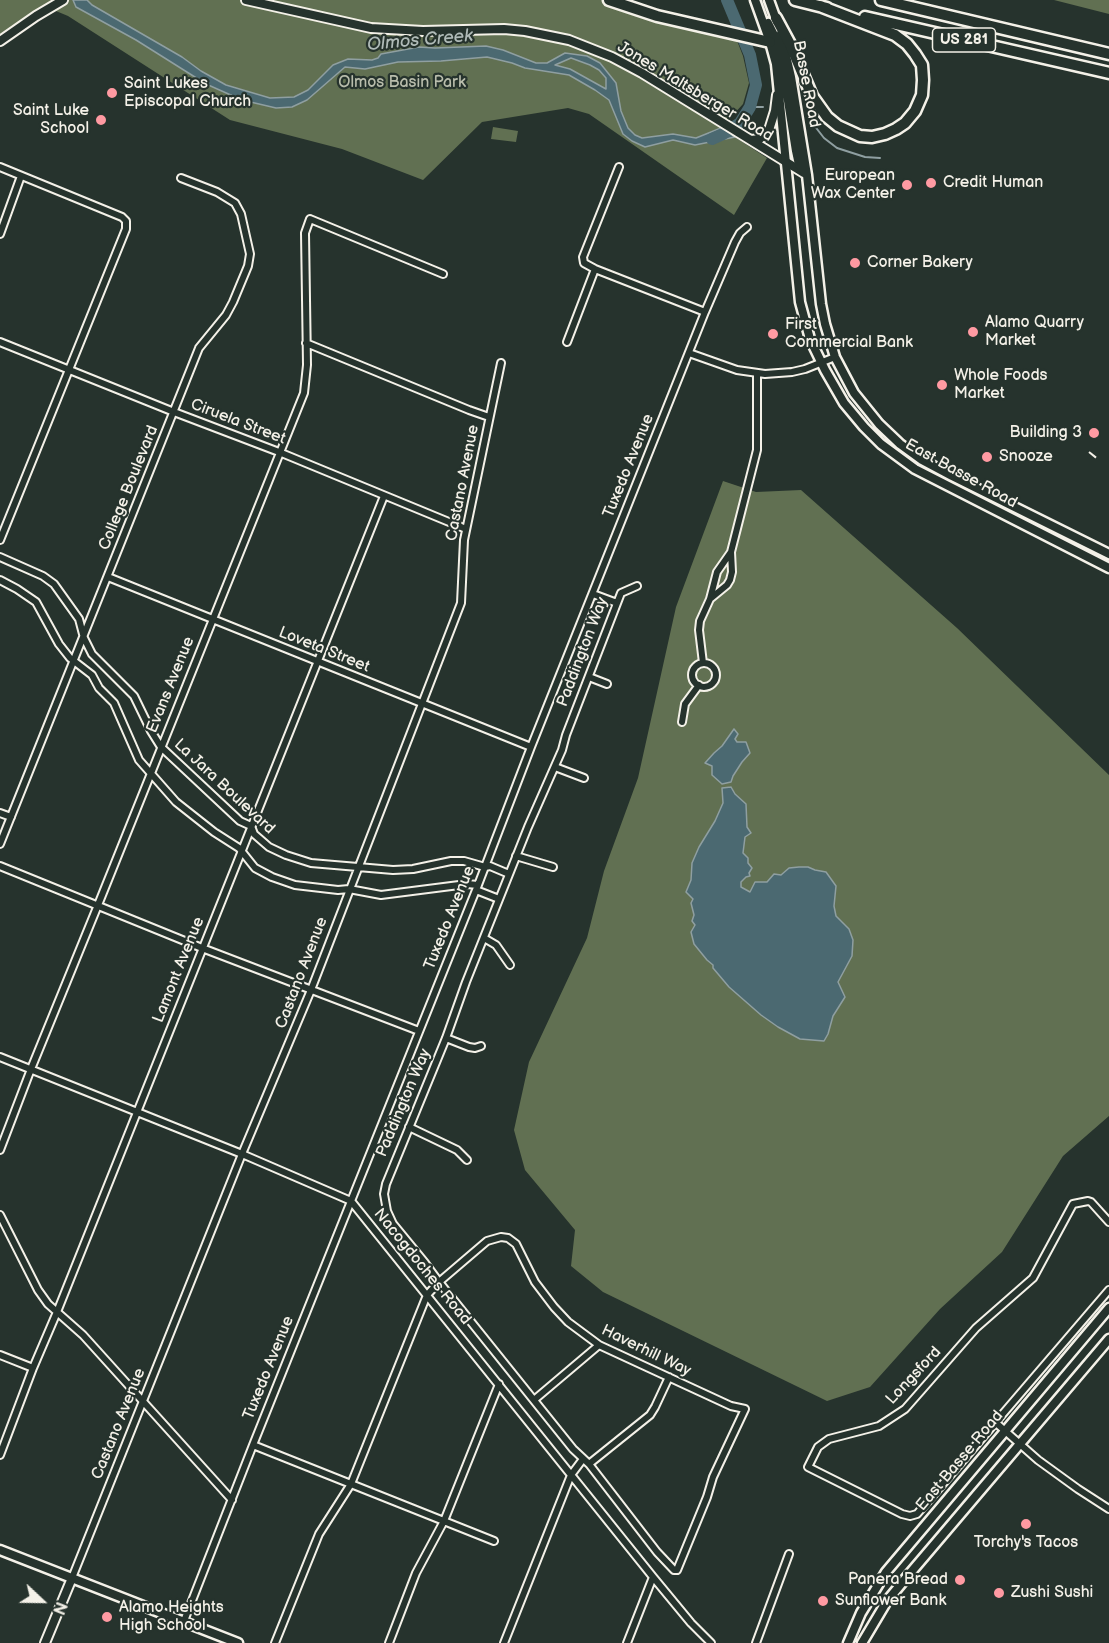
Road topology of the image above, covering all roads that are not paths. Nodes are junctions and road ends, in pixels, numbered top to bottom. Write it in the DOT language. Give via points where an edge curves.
graph roads {
  1 [pos="246,0"];
  2 [pos="609,0"];
  3 [pos="769,0"];
  4 [pos="881,0"];
  5 [pos="62,1"];
  6 [pos="798,1"];
  7 [pos="756,3"];
  8 [pos="819,6"];
  9 [pos="776,18"];
  10 [pos="0,41"];
  11 [pos="770,42"];
  12 [pos="1109,54"];
  13 [pos="1109,73"];
  14 [pos="778,78"];
  15 [pos="750,140"];
  16 [pos="786,162"];
  17 [pos="0,167"];
  18 [pos="619,167"];
  19 [pos="807,175"];
  20 [pos="21,176"];
  21 [pos="181,178"];
  22 [pos="747,227"];
  23 [pos="0,234"];
  24 [pos="596,269"];
  25 [pos="443,274"];
  26 [pos="705,312"];
  27 [pos="0,342"];
  28 [pos="567,342"];
  29 [pos="306,344"];
  30 [pos="689,353"];
  31 [pos="835,357"];
  32 [pos="822,362"];
  33 [pos="501,363"];
  34 [pos="69,370"];
  35 [pos="757,374"];
  36 [pos="174,412"];
  37 [pos="489,417"];
  38 [pos="279,452"];
  39 [pos="947,473"];
  40 [pos="942,484"];
  41 [pos="384,496"];
  42 [pos="466,529"];
  43 [pos="0,540"];
  44 [pos="731,552"];
  45 [pos="1109,554"];
  46 [pos="0,556"];
  47 [pos="1109,568"];
  48 [pos="108,578"];
  49 [pos="0,580"];
  50 [pos="637,586"];
  51 [pos="593,594"];
  52 [pos="710,599"];
  53 [pos="617,603"];
  54 [pos="212,619"];
  55 [pos="84,638"];
  56 [pos="74,662"];
  57 [pos="318,662"];
  58 [pos="704,663"];
  59 [pos="588,677"];
  60 [pos="607,684"];
  61 [pos="699,685"];
  62 [pos="423,704"];
  63 [pos="682,722"];
  64 [pos="161,747"];
  65 [pos="531,747"];
  66 [pos="555,767"];
  67 [pos="151,773"];
  68 [pos="584,778"];
  69 [pos="0,813"];
  70 [pos="11,817"];
  71 [pos="251,826"];
  72 [pos="0,844"];
  73 [pos="241,851"];
  74 [pos="516,856"];
  75 [pos="0,866"];
  76 [pos="358,867"];
  77 [pos="485,867"];
  78 [pos="553,867"];
  79 [pos="509,874"];
  80 [pos="477,887"];
  81 [pos="349,890"];
  82 [pos="499,899"];
  83 [pos="98,906"];
  84 [pos="484,938"];
  85 [pos="202,948"];
  86 [pos="510,965"];
  87 [pos="311,990"];
  88 [pos="419,1031"];
  89 [pos="446,1038"];
  90 [pos="481,1046"];
  91 [pos="0,1057"];
  92 [pos="31,1069"];
  93 [pos="137,1112"];
  94 [pos="409,1127"];
  95 [pos="0,1150"];
  96 [pos="242,1154"];
  97 [pos="467,1160"];
  98 [pos="351,1201"];
  99 [pos="0,1215"];
  100 [pos="1109,1222"];
  101 [pos="439,1282"];
  102 [pos="1109,1290"];
  103 [pos="427,1295"];
  104 [pos="1109,1308"];
  105 [pos="57,1312"];
  106 [pos="1109,1340"];
  107 [pos="599,1345"];
  108 [pos="0,1355"];
  109 [pos="33,1368"];
  110 [pos="669,1377"];
  111 [pos="499,1384"];
  112 [pos="534,1400"];
  113 [pos="143,1401"];
  114 [pos="995,1422"];
  115 [pos="1005,1431"];
  116 [pos="1020,1444"];
  117 [pos="253,1445"];
  118 [pos="0,1455"];
  119 [pos="586,1461"];
  120 [pos="572,1475"];
  121 [pos="351,1484"];
  122 [pos="232,1500"];
  123 [pos="1109,1509"];
  124 [pos="444,1521"];
  125 [pos="494,1541"];
  126 [pos="0,1550"];
  127 [pos="789,1554"];
  128 [pos="676,1570"];
  129 [pos="653,1577"];
  130 [pos="72,1578"];
  131 [pos="184,1621"];
  132 [pos="45,1643"];
  133 [pos="238,1643"];
  134 [pos="275,1643"];
  135 [pos="389,1643"];
  136 [pos="504,1643"];
  137 [pos="627,1643"];
  138 [pos="711,1643"];
  139 [pos="756,1643"];
  140 [pos="848,1643"];
  141 [pos="862,1643"];
  1 -- 15 [label="street, Jones Maltsberger Road" via="371,28 504,29 569,40 642,73"];
  2 -- 11 [label="highway" via="657,16"];
  3 -- 9 [label="main road, Basse Road"];
  4 -- 12 [label="highway, US 281"];
  5 -- 10 [label="street"];
  6 -- 8 [label="highway, US 281"];
  7 -- 11 [label="main road, Basse Road"];
  7 -- 19 [label="main road" via="778,46 796,152"];
  8 -- 9 [label="highway" via="895,35 915,54 922,64 922,95 905,123 872,137 838,126 812,96"];
  8 -- 13 [label="highway, US 281"];
  9 -- 19 [label="main road, Basse Road" via="789,67"];
  11 -- 14 [label="main road, Basse Road"];
  14 -- 15 [label="street" via="772,123 765,136"];
  14 -- 16 [label="main road, Basse Road"];
  15 -- 16 [label="street, Jones Maltsberger Road"];
  16 -- 19 [label="street, Jones Maltsberger Road"];
  16 -- 32 [label="main road, East Basse Road" via="800,302 810,339"];
  17 -- 20 [label="street"];
  18 -- 24 [label="street" via="583,257 584,263"];
  19 -- 31 [label="main road, East Basse Road" via="821,304"];
  20 -- 23 [label="street"];
  20 -- 34 [label="street" via="126,221"];
  21 -- 36 [label="street, College Boulevard" via="235,203 242,214 250,254 233,302 199,348"];
  22 -- 26 [label="street, Tuxedo Avenue" via="735,242"];
  24 -- 26 [label="street"];
  24 -- 28 [label="street"];
  25 -- 29 [label="street, Evans Avenue" via="310,219 304,233"];
  26 -- 30 [label="street, Tuxedo Avenue"];
  27 -- 34 [label="street, Ciruela Street"];
  29 -- 37 [label="street"];
  29 -- 38 [label="street, Evans Avenue" via="304,393"];
  30 -- 35 [label="street"];
  30 -- 51 [label="street, Tuxedo Avenue"];
  31 -- 32 [label="street"];
  31 -- 39 [label="main road, East Basse Road" via="854,393 879,424 910,452"];
  32 -- 35 [label="street" via="792,372"];
  32 -- 40 [label="main road, East Basse Road" via="844,403 864,428 897,457"];
  33 -- 37 [label="street, Castano Avenue"];
  34 -- 36 [label="street, Ciruela Street"];
  34 -- 43 [label="street"];
  35 -- 44 [label="street" via="757,450"];
  36 -- 38 [label="street, Ciruela Street"];
  36 -- 48 [label="street, College Boulevard"];
  37 -- 42 [label="street, Castano Avenue"];
  38 -- 41 [label="street, Ciruela Street"];
  38 -- 54 [label="street, Evans Avenue"];
  39 -- 40 [label="main road"];
  39 -- 45 [label="main road, East Basse Road"];
  40 -- 47 [label="main road, East Basse Road"];
  41 -- 42 [label="street, Ciruela Street"];
  41 -- 57 [label="street, Lamont Avenue"];
  42 -- 62 [label="street, Castano Avenue" via="461,603"];
  44 -- 52 [label="street" via="717,572"];
  44 -- 52 [label="street" via="730,580"];
  46 -- 55 [label="street, La Jara Boulevard" via="54,584 79,619"];
  48 -- 54 [label="street, Loveta Street"];
  48 -- 55 [label="street, College Boulevard"];
  49 -- 56 [label="street" via="36,602 59,644"];
  50 -- 53 [label="street, Paddington Way" via="621,593"];
  51 -- 53 [label="street"];
  51 -- 65 [label="street, Tuxedo Avenue"];
  52 -- 58 [label="street" via="699,630"];
  53 -- 59 [label="street, Paddington Way"];
  54 -- 57 [label="street, Loveta Street"];
  54 -- 64 [label="street, Evans Avenue"];
  55 -- 56 [label="street, College Boulevard"];
  55 -- 64 [label="street, La Jara Boulevard" via="92,654 134,696"];
  56 -- 67 [label="street" via="92,675 114,703 139,760"];
  56 -- 70 [label="street, College Boulevard"];
  57 -- 62 [label="street, Loveta Street"];
  57 -- 71 [label="street, Lamont Avenue"];
  58 -- 61 [label="street" via="696,666 693,673"];
  58 -- 61 [label="street" via="714,668 716,678 708,686"];
  59 -- 60 [label="street"];
  59 -- 66 [label="street, Paddington Way"];
  61 -- 63 [label="street" via="685,704"];
  62 -- 65 [label="street, Loveta Street"];
  62 -- 76 [label="street, Castano Avenue"];
  64 -- 67 [label="street, Evans Avenue"];
  64 -- 71 [label="street, La Jara Boulevard"];
  65 -- 77 [label="street, Tuxedo Avenue"];
  66 -- 68 [label="street"];
  66 -- 74 [label="street, Paddington Way"];
  67 -- 73 [label="street" via="176,802"];
  67 -- 83 [label="street, Evans Avenue"];
  69 -- 70 [label="street"];
  70 -- 72 [label="street, College Boulevard"];
  71 -- 73 [label="street, Lamont Avenue"];
  71 -- 76 [label="street, La Jara Boulevard" via="268,847 286,855 311,863"];
  73 -- 81 [label="street" via="255,868 272,878 308,888"];
  73 -- 85 [label="street, Lamont Avenue"];
  74 -- 78 [label="street"];
  74 -- 79 [label="street, Paddington Way"];
  75 -- 83 [label="street"];
  76 -- 77 [label="street, La Jara Boulevard" via="413,869 464,861"];
  76 -- 81 [label="street, Castano Avenue"];
  77 -- 79 [label="street, La Jara Boulevard"];
  77 -- 80 [label="street, Tuxedo Avenue"];
  79 -- 82 [label="street, Paddington Way"];
  80 -- 81 [label="street" via="467,884 381,895"];
  80 -- 82 [label="street"];
  80 -- 88 [label="street, Tuxedo Avenue"];
  81 -- 87 [label="street, Castano Avenue"];
  82 -- 84 [label="street, Paddington Way"];
  83 -- 85 [label="street"];
  83 -- 92 [label="street, Evans Avenue"];
  84 -- 86 [label="street" via="496,945"];
  84 -- 89 [label="street, Paddington Way"];
  85 -- 87 [label="street"];
  85 -- 93 [label="street, Lamont Avenue"];
  87 -- 88 [label="street"];
  87 -- 96 [label="street, Castano Avenue"];
  88 -- 98 [label="street, Tuxedo Avenue"];
  89 -- 90 [label="street" via="469,1047"];
  89 -- 94 [label="street, Paddington Way"];
  91 -- 92 [label="street, Nacogdoches Road"];
  92 -- 93 [label="street, Nacogdoches Road"];
  92 -- 95 [label="street, Evans Avenue"];
  93 -- 96 [label="street, Nacogdoches Road"];
  93 -- 105 [label="street, Lamont Avenue"];
  94 -- 97 [label="street" via="457,1150"];
  94 -- 101 [label="street, Paddington Way" via="386,1184 387,1211"];
  96 -- 98 [label="street, Nacogdoches Road"];
  96 -- 113 [label="street, Castano Avenue"];
  98 -- 103 [label="street, Nacogdoches Road"];
  98 -- 117 [label="street, Tuxedo Avenue"];
  99 -- 105 [label="street" via="38,1290"];
  100 -- 114 [label="street, Longsford" via="1091,1202 1074,1204 1033,1278 976,1328 905,1409 879,1426 829,1439 818,1447 808,1467 902,1514 914,1516"];
  101 -- 103 [label="street, Haverhill Way"];
  101 -- 107 [label="street, Haverhill Way" via="487,1241 507,1238 519,1248 535,1282 554,1307"];
  101 -- 112 [label="street, Paddington Way"];
  102 -- 114 [label="street, Longsford"];
  103 -- 111 [label="street, Nacogdoches Road"];
  103 -- 121 [label="street"];
  104 -- 115 [label="main road, East Basse Road"];
  105 -- 109 [label="street, Lamont Avenue"];
  105 -- 113 [label="street"];
  106 -- 116 [label="main road, East Basse Road"];
  107 -- 110 [label="street, Haverhill Way"];
  107 -- 112 [label="street"];
  108 -- 109 [label="street"];
  109 -- 118 [label="street, Lamont Avenue"];
  110 -- 119 [label="street" via="650,1415"];
  110 -- 128 [label="street, Haverhill Way" via="730,1406 745,1409"];
  111 -- 120 [label="street, Nacogdoches Road"];
  111 -- 124 [label="street"];
  112 -- 119 [label="street, Paddington Way"];
  113 -- 122 [label="street"];
  113 -- 130 [label="street, Castano Avenue"];
  114 -- 115 [label="street"];
  115 -- 116 [label="street"];
  115 -- 140 [label="main road, East Basse Road" via="886,1572"];
  116 -- 123 [label="street"];
  116 -- 141 [label="main road, East Basse Road" via="886,1602"];
  117 -- 121 [label="street"];
  117 -- 122 [label="street, Tuxedo Avenue"];
  119 -- 120 [label="street"];
  119 -- 128 [label="street, Paddington Way" via="670,1568"];
  120 -- 129 [label="street, Nacogdoches Road"];
  120 -- 136 [label="street"];
  121 -- 124 [label="street"];
  121 -- 134 [label="street" via="319,1534"];
  122 -- 131 [label="street, Tuxedo Avenue"];
  124 -- 125 [label="street"];
  124 -- 135 [label="street" via="416,1573"];
  126 -- 130 [label="main road"];
  127 -- 139 [label="street"];
  129 -- 137 [label="street"];
  129 -- 138 [label="street, Nacogdoches Road"];
  130 -- 131 [label="main road"];
  130 -- 132 [label="street"];
  131 -- 133 [label="main road"];
}
